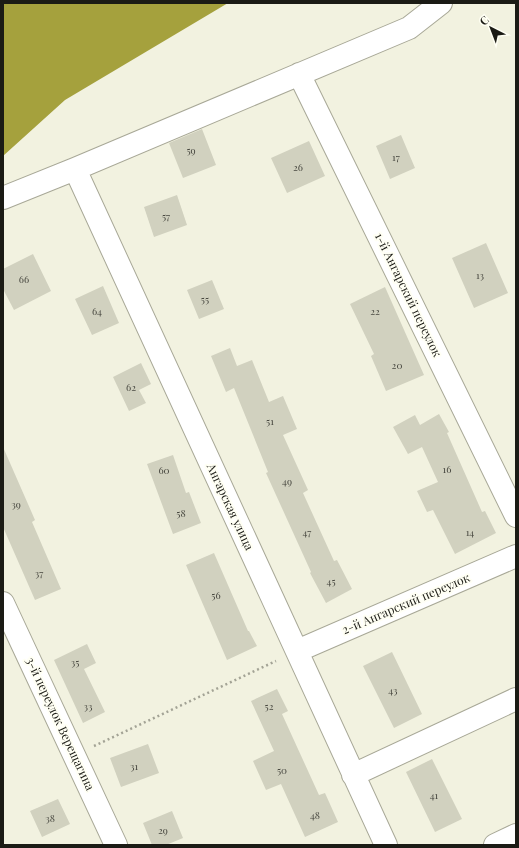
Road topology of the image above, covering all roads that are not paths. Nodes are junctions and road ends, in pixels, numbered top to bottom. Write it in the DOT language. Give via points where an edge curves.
graph roads {
  1 [pos="441,3"];
  2 [pos="300,74"];
  3 [pos="75,169"];
  4 [pos="3,198"];
  5 [pos="516,516"];
  6 [pos="516,556"];
  7 [pos="3,603"];
  8 [pos="297,651"];
  9 [pos="516,699"];
  10 [pos="354,775"];
  11 [pos="516,835"];
  12 [pos="116,845"];
  13 [pos="386,845"];
  14 [pos="495,845"];
  1 -- 2 [label="street" via="409,28"];
  2 -- 3 [label="street"];
  2 -- 5 [label="street, 1-й Ангарский переулок"];
  3 -- 4 [label="street"];
  3 -- 8 [label="street, Ангарская улица"];
  6 -- 8 [label="street, 2-й Ангарский переулок"];
  7 -- 12 [label="street, 3-й переулок Верещагина"];
  8 -- 10 [label="street, Ангарская улица"];
  9 -- 10 [label="street"];
  10 -- 13 [label="street, Ангарская улица"];
  11 -- 14 [label="street"];
}
